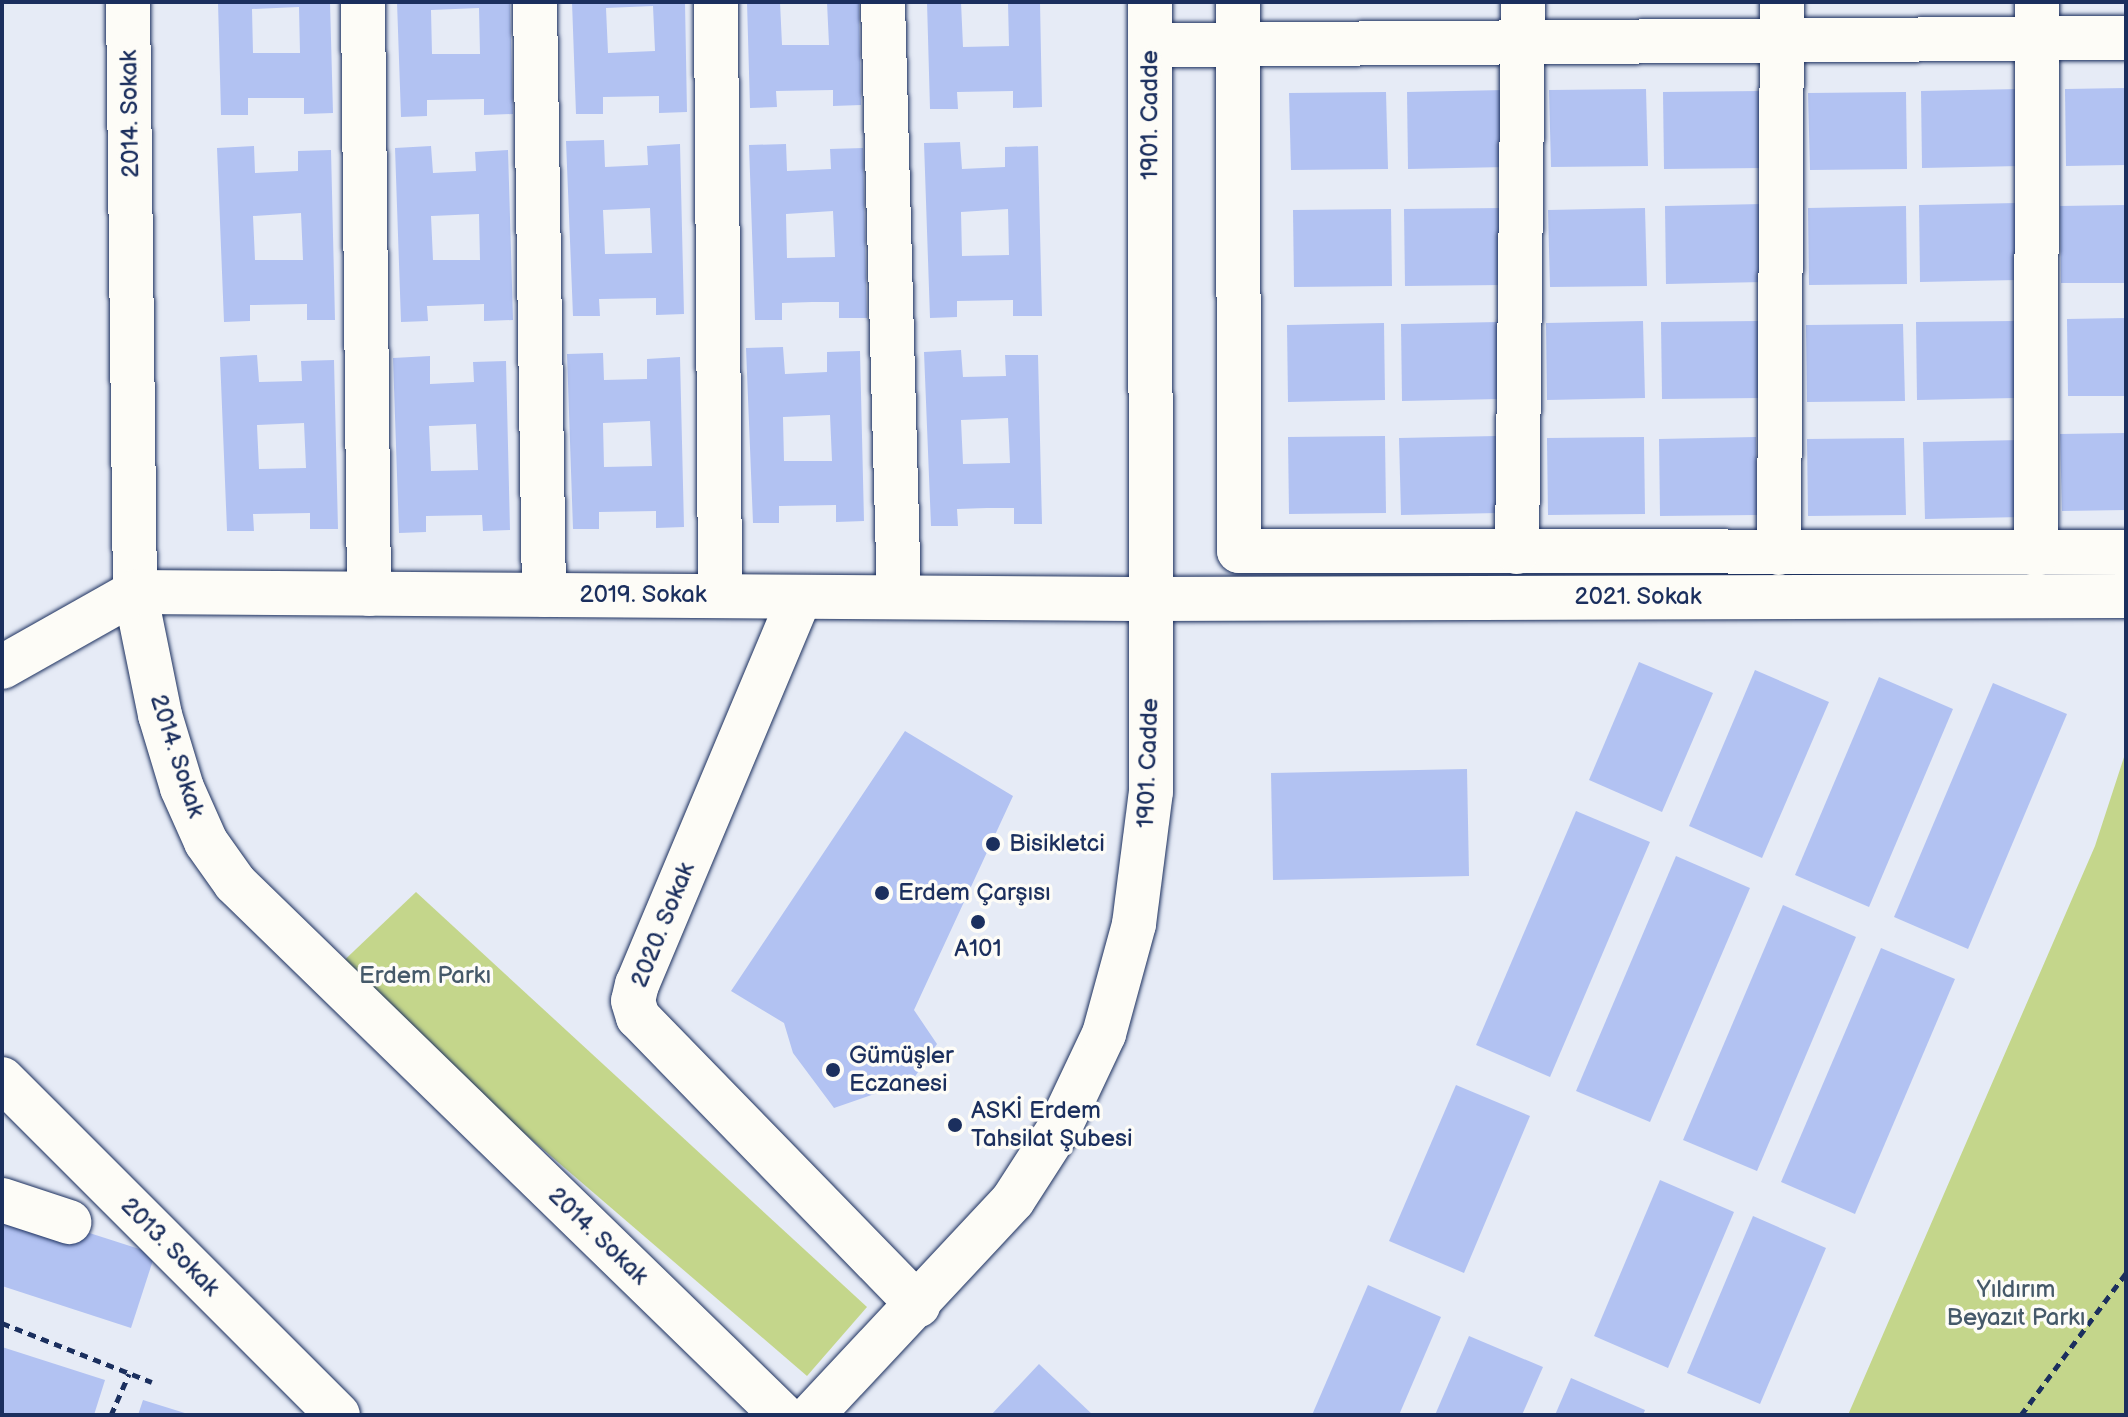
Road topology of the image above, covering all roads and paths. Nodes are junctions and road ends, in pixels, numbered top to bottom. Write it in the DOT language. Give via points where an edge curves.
graph roads {
  1 [pos="128,2"];
  2 [pos="363,2"];
  3 [pos="535,2"];
  4 [pos="716,2"];
  5 [pos="883,2"];
  6 [pos="1150,2"];
  7 [pos="2037,20"];
  8 [pos="1782,21"];
  9 [pos="1523,22"];
  10 [pos="1238,23"];
  11 [pos="2126,38"];
  12 [pos="1150,45"];
  13 [pos="1517,552"];
  14 [pos="2126,552"];
  15 [pos="1779,553"];
  16 [pos="2036,554"];
  17 [pos="135,592"];
  18 [pos="369,594"];
  19 [pos="544,595"];
  20 [pos="720,596"];
  21 [pos="2126,596"];
  22 [pos="800,597"];
  23 [pos="899,597"];
  24 [pos="1150,599"];
  25 [pos="2,667"];
  26 [pos="2,1079"];
  27 [pos="2,1200"];
  28 [pos="69,1222"];
  29 [pos="2126,1273"];
  30 [pos="918,1305"];
  31 [pos="2,1323"];
  32 [pos="129,1374"];
  33 [pos="152,1382"];
  34 [pos="111,1415"];
  35 [pos="338,1415"];
  36 [pos="782,1415"];
  37 [pos="812,1415"];
  38 [pos="2021,1415"];
  1 -- 17 [label="street, 2014. Sokak"];
  2 -- 18 [label="street"];
  3 -- 19 [label="street"];
  4 -- 20 [label="street"];
  5 -- 23 [label="street"];
  6 -- 12 [label="street, 1901. Cadde"];
  7 -- 8 [label="street"];
  7 -- 11 [label="street"];
  7 -- 16 [label="street"];
  8 -- 9 [label="street"];
  8 -- 15 [label="street"];
  9 -- 10 [label="street"];
  9 -- 13 [label="street"];
  10 -- 12 [label="street"];
  10 -- 13 [label="street" via="1239,551"];
  12 -- 24 [label="street, 1901. Cadde"];
  13 -- 15 [label="street"];
  14 -- 16 [label="street"];
  15 -- 16 [label="street"];
  17 -- 18 [label="street, 2019. Sokak"];
  17 -- 25 [label="street"];
  17 -- 36 [label="street, 2014. Sokak" via="160,715 182,788 206,842 235,883"];
  18 -- 19 [label="street, 2019. Sokak"];
  19 -- 20 [label="street, 2019. Sokak"];
  20 -- 22 [label="street, 2019. Sokak"];
  21 -- 24 [label="street, 2021. Sokak"];
  22 -- 23 [label="street, 2019. Sokak"];
  22 -- 30 [label="street, 2020. Sokak" via="633,1001 638,1017"];
  23 -- 24 [label="street, 2019. Sokak"];
  24 -- 30 [label="street, 1901. Cadde" via="1151,792 1134,924 1104,1034 1060,1127 1013,1200"];
  26 -- 35 [label="street, 2013. Sokak"];
  27 -- 28 [label="street"];
  29 -- 38 [label="path"];
  30 -- 37 [label="street, 1901. Cadde"];
  31 -- 32 [label="path"];
  32 -- 33 [label="path"];
  32 -- 34 [label="path"];
}
